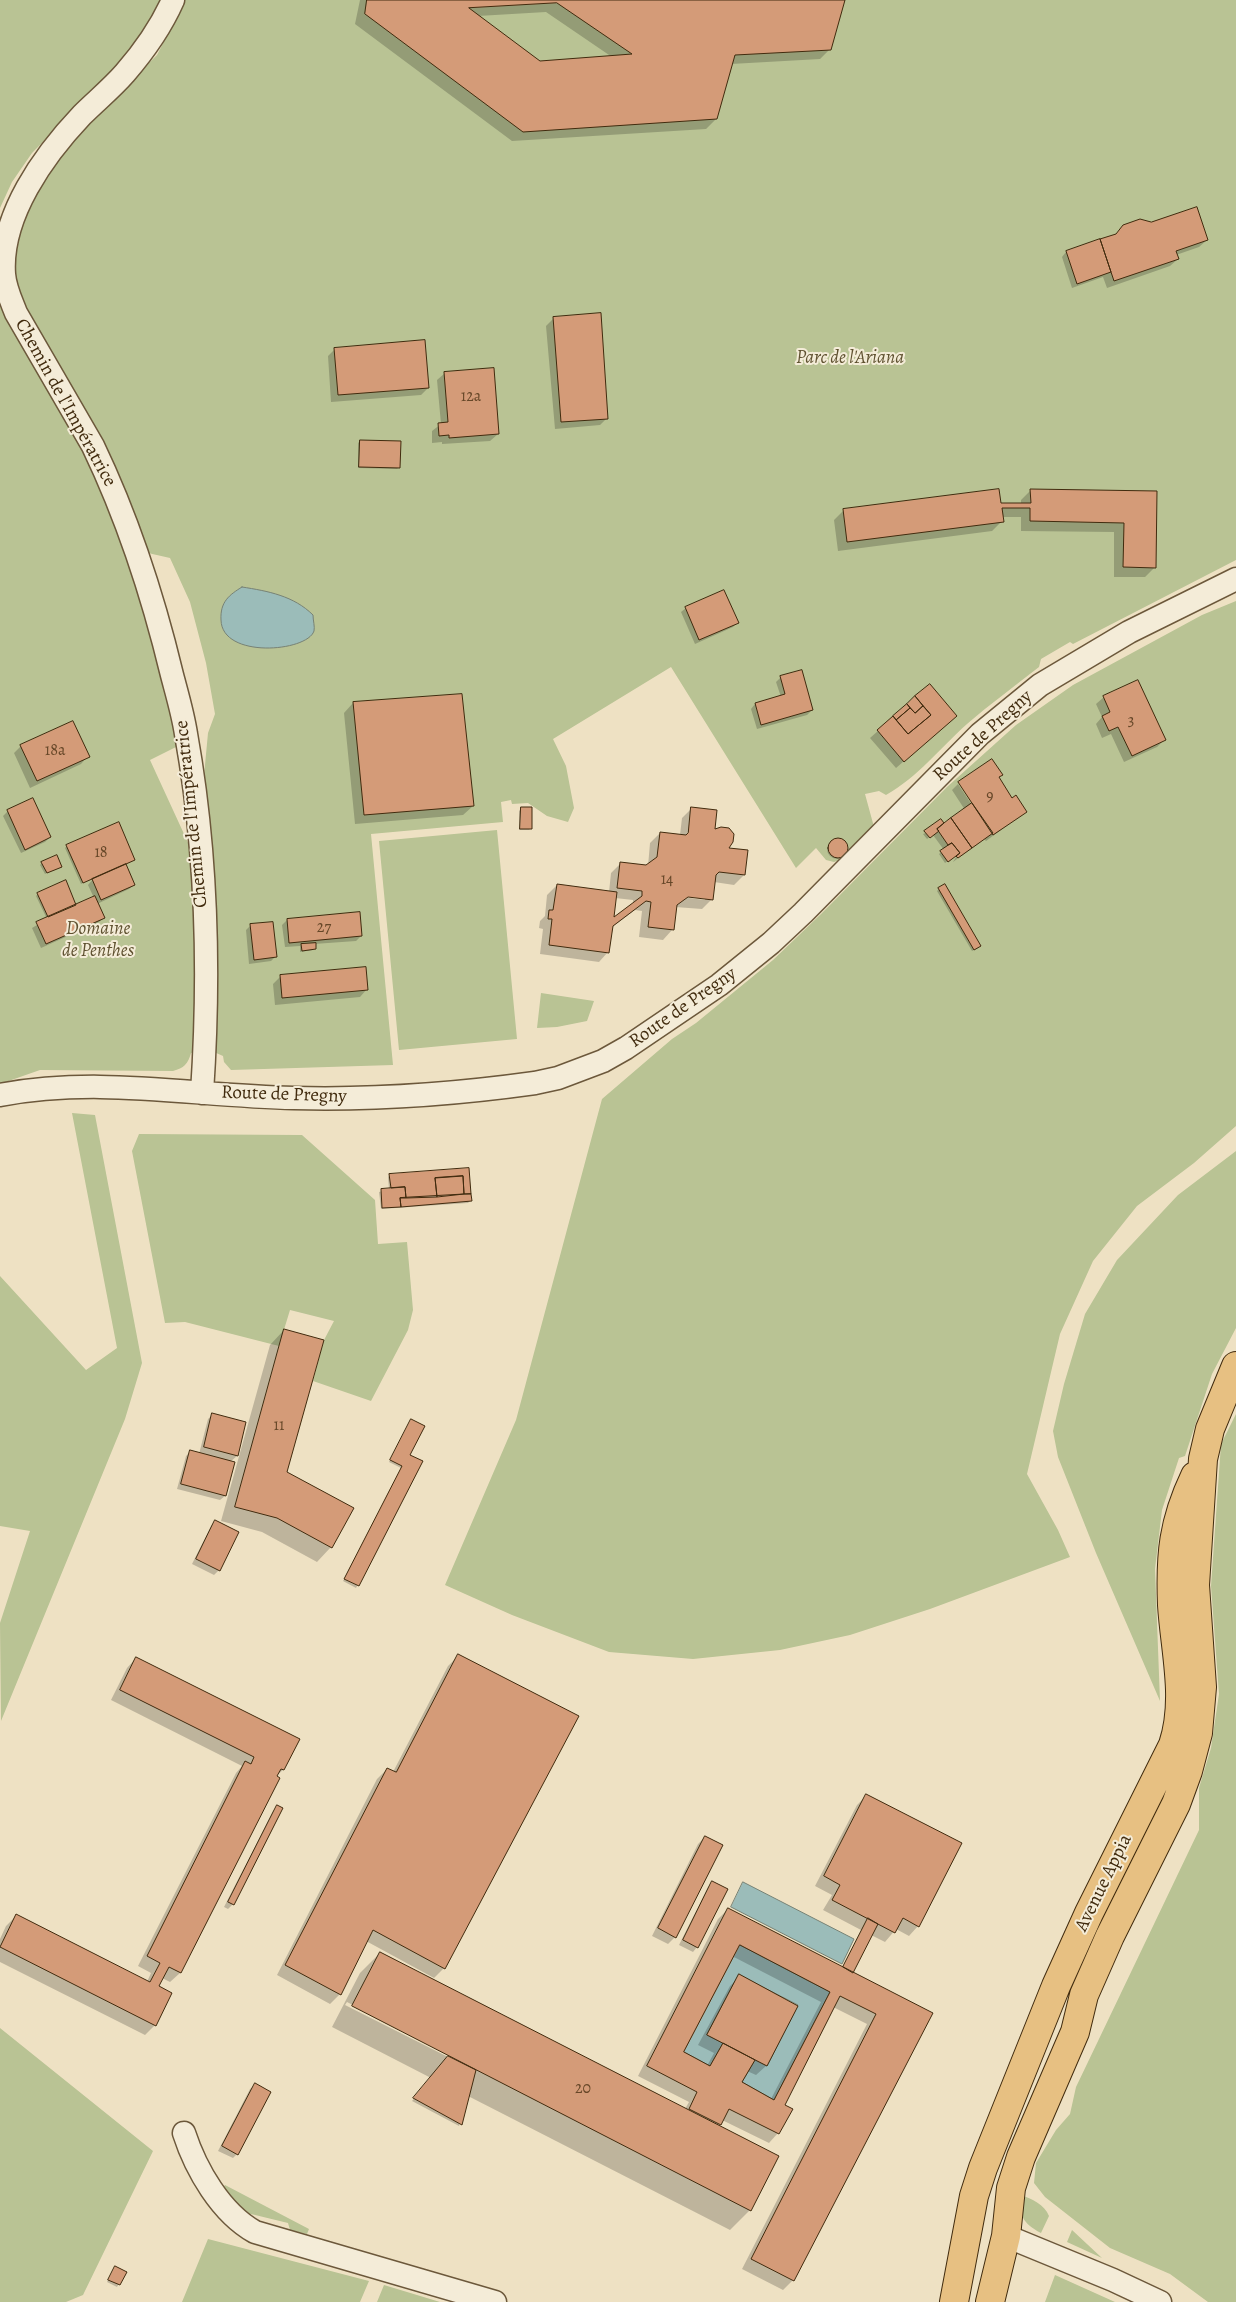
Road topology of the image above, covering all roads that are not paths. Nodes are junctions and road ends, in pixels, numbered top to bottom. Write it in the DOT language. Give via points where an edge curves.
graph roads {
  1 [pos="173,0"];
  2 [pos="1236,579"];
  3 [pos="202,1092"];
  4 [pos="0,1095"];
  5 [pos="1236,1366"];
  6 [pos="1203,1459"];
  7 [pos="184,2133"];
  8 [pos="970,2220"];
  9 [pos="1006,2236"];
  10 [pos="495,2302"];
  11 [pos="954,2302"];
  12 [pos="990,2302"];
  13 [pos="1160,2302"];
  1 -- 3 [label="street, Chemin de l'Impératrice" via="157,32 125,73 61,138 31,179 9,224 4,274 16,313 93,446 106,475 144,573 186,734 200,843 206,974"];
  2 -- 3 [label="street, Route de Pregny" via="1098,649 1040,685 980,734 770,944 719,984 603,1061 535,1083 450,1092 325,1098"];
  3 -- 4 [label="street, Route de Pregny" via="84,1085"];
  5 -- 6 [label="main road, Avenue Appia" via="1210,1429"];
  6 -- 8 [label="main road, Avenue Appia" via="1182,1504 1175,1531 1172,1588 1180,1688 1178,1730 1056,1986 979,2178"];
  6 -- 9 [label="main road, Avenue Appia" via="1195,1585 1202,1710 1196,1741 1176,1804 1084,1994 1074,2032 1021,2157 1011,2188"];
  7 -- 10 [label="street" via="192,2155 213,2189 238,2221 255,2232"];
  8 -- 9 [label="main road"];
  8 -- 11 [label="main road, Avenue Appia"];
  9 -- 12 [label="main road, Avenue Appia"];
  9 -- 13 [label="street"];
}
